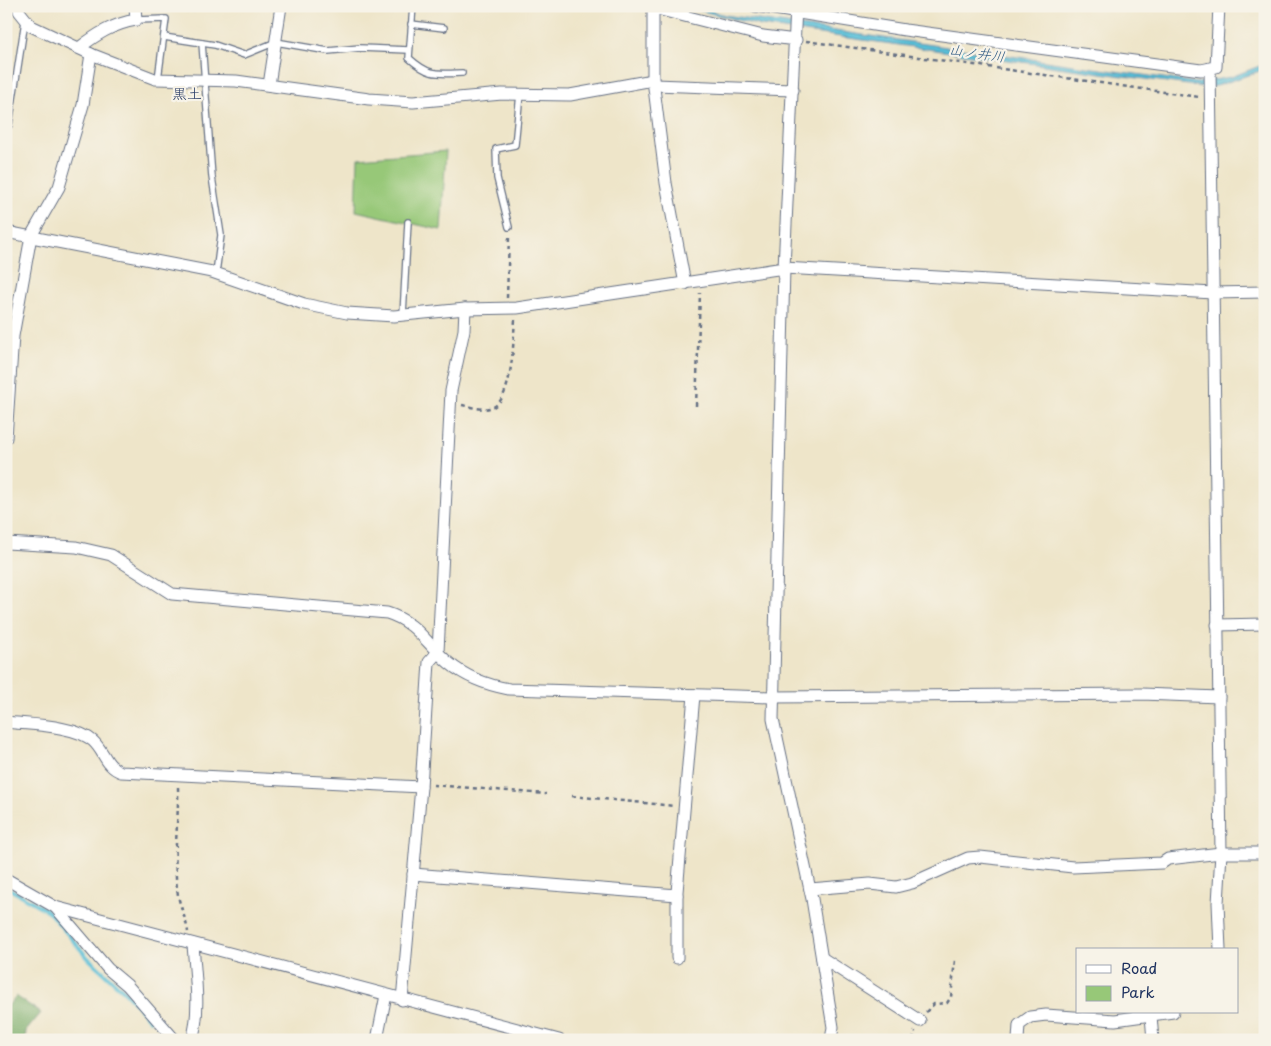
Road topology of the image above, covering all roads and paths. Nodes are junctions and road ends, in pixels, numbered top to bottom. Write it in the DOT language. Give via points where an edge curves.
graph roads {
  1 [pos="19,6"];
  2 [pos="135,6"];
  3 [pos="281,6"];
  4 [pos="413,6"];
  5 [pos="755,6"];
  6 [pos="1219,6"];
  7 [pos="796,10"];
  8 [pos="25,18"];
  9 [pos="136,20"];
  10 [pos="411,24"];
  11 [pos="444,28"];
  12 [pos="164,37"];
  13 [pos="796,40"];
  14 [pos="276,42"];
  15 [pos="202,43"];
  16 [pos="79,48"];
  17 [pos="409,50"];
  18 [pos="91,54"];
  19 [pos="1210,68"];
  20 [pos="462,74"];
  21 [pos="158,79"];
  22 [pos="206,80"];
  23 [pos="654,83"];
  24 [pos="269,85"];
  25 [pos="793,90"];
  26 [pos="520,94"];
  27 [pos="1210,98"];
  28 [pos="9,125"];
  29 [pos="408,222"];
  30 [pos="508,227"];
  31 [pos="6,232"];
  32 [pos="31,236"];
  33 [pos="784,268"];
  34 [pos="216,273"];
  35 [pos="701,281"];
  36 [pos="684,284"];
  37 [pos="1265,292"];
  38 [pos="1213,293"];
  39 [pos="512,308"];
  40 [pos="465,309"];
  41 [pos="403,315"];
  42 [pos="450,403"];
  43 [pos="696,406"];
  44 [pos="6,438"];
  45 [pos="6,543"];
  46 [pos="1265,624"];
  47 [pos="1217,625"];
  48 [pos="438,652"];
  49 [pos="694,695"];
  50 [pos="1219,696"];
  51 [pos="773,698"];
  52 [pos="6,722"];
  53 [pos="178,775"];
  54 [pos="421,786"];
  55 [pos="546,794"];
  56 [pos="572,796"];
  57 [pos="684,807"];
  58 [pos="1221,853"];
  59 [pos="1265,853"];
  60 [pos="413,874"];
  61 [pos="6,879"];
  62 [pos="810,890"];
  63 [pos="677,895"];
  64 [pos="55,907"];
  65 [pos="191,944"];
  66 [pos="1220,948"];
  67 [pos="677,958"];
  68 [pos="822,958"];
  69 [pos="955,960"];
  70 [pos="386,995"];
  71 [pos="402,1000"];
  72 [pos="1162,1014"];
  73 [pos="1151,1016"];
  74 [pos="920,1021"];
  75 [pos="175,1040"];
  76 [pos="192,1040"];
  77 [pos="377,1040"];
  78 [pos="559,1040"];
  79 [pos="831,1040"];
  80 [pos="913,1040"];
  81 [pos="1018,1040"];
  82 [pos="1153,1040"];
  1 -- 8 [label="street"];
  2 -- 9 [label="street"];
  3 -- 14 [label="street"];
  4 -- 10 [label="lane"];
  5 -- 7 [label="street"];
  6 -- 19 [label="street" via="1216,67"];
  7 -- 13 [label="street"];
  7 -- 19 [label="street" via="1191,69"];
  8 -- 16 [label="street" via="31,26"];
  8 -- 28 [label="lane"];
  9 -- 12 [label="lane" via="166,19"];
  9 -- 16 [label="street" via="118,23"];
  10 -- 11 [label="lane"];
  10 -- 17 [label="lane"];
  12 -- 15 [label="lane"];
  12 -- 21 [label="lane"];
  13 -- 23 [label="street" via="763,36 653,8"];
  13 -- 25 [label="street"];
  13 -- 27 [label="path"];
  14 -- 15 [label="lane" via="244,55"];
  14 -- 17 [label="lane" via="328,51 360,48"];
  14 -- 24 [label="street"];
  15 -- 22 [label="lane"];
  16 -- 18 [label="street"];
  17 -- 20 [label="lane" via="408,58 422,70 433,74"];
  18 -- 21 [label="street"];
  18 -- 32 [label="street" via="83,105 58,187"];
  19 -- 27 [label="street"];
  21 -- 22 [label="street"];
  22 -- 24 [label="street"];
  22 -- 34 [label="lane" via="206,119 221,235"];
  23 -- 25 [label="street"];
  23 -- 26 [label="street" via="570,94"];
  23 -- 36 [label="street" via="666,183"];
  24 -- 26 [label="street" via="413,102"];
  25 -- 33 [label="street"];
  26 -- 30 [label="lane" via="515,145 496,149 497,178"];
  27 -- 38 [label="street"];
  29 -- 41 [label="lane"];
  30 -- 39 [label="path"];
  31 -- 32 [label="street"];
  32 -- 34 [label="street"];
  32 -- 44 [label="street" via="13,336"];
  33 -- 35 [label="street"];
  33 -- 38 [label="street"];
  33 -- 51 [label="street"];
  34 -- 41 [label="street" via="304,304 347,313"];
  35 -- 36 [label="street"];
  35 -- 43 [label="path"];
  36 -- 39 [label="street"];
  37 -- 38 [label="street"];
  38 -- 47 [label="street"];
  39 -- 40 [label="street"];
  39 -- 42 [label="path" via="508,384 503,397 493,407 484,409"];
  40 -- 41 [label="street"];
  40 -- 42 [label="street"];
  42 -- 48 [label="street"];
  45 -- 48 [label="street" via="76,547 111,555 172,594 387,613 404,618"];
  46 -- 47 [label="street"];
  47 -- 50 [label="street"];
  48 -- 49 [label="street" via="450,664 484,684 508,689"];
  48 -- 54 [label="street" via="429,662"];
  49 -- 51 [label="street"];
  49 -- 57 [label="street"];
  50 -- 51 [label="street"];
  50 -- 58 [label="street"];
  51 -- 62 [label="street" via="773,719"];
  52 -- 53 [label="street" via="69,730 88,737 96,743 113,769 121,772"];
  53 -- 54 [label="street"];
  53 -- 65 [label="path" via="179,811 175,838 178,896 186,915"];
  54 -- 55 [label="path"];
  54 -- 60 [label="street"];
  56 -- 57 [label="path"];
  57 -- 63 [label="street"];
  58 -- 59 [label="street"];
  58 -- 62 [label="street" via="1168,859 1162,863 1073,867 968,858 896,887 870,884"];
  58 -- 66 [label="street"];
  60 -- 63 [label="street"];
  60 -- 71 [label="street"];
  61 -- 64 [label="street"];
  62 -- 68 [label="street"];
  63 -- 67 [label="street"];
  64 -- 65 [label="street"];
  64 -- 75 [label="street"];
  65 -- 70 [label="street"];
  65 -- 76 [label="street" via="196,988 196,1027"];
  68 -- 74 [label="street"];
  68 -- 79 [label="street" via="833,1027"];
  69 -- 74 [label="path" via="951,997 947,1003 934,1004"];
  70 -- 71 [label="street"];
  70 -- 77 [label="street"];
  71 -- 78 [label="street"];
  72 -- 73 [label="street"];
  73 -- 81 [label="street" via="1115,1020 1030,1016 1019,1025"];
  73 -- 82 [label="street"];
  74 -- 80 [label="path"];
}
